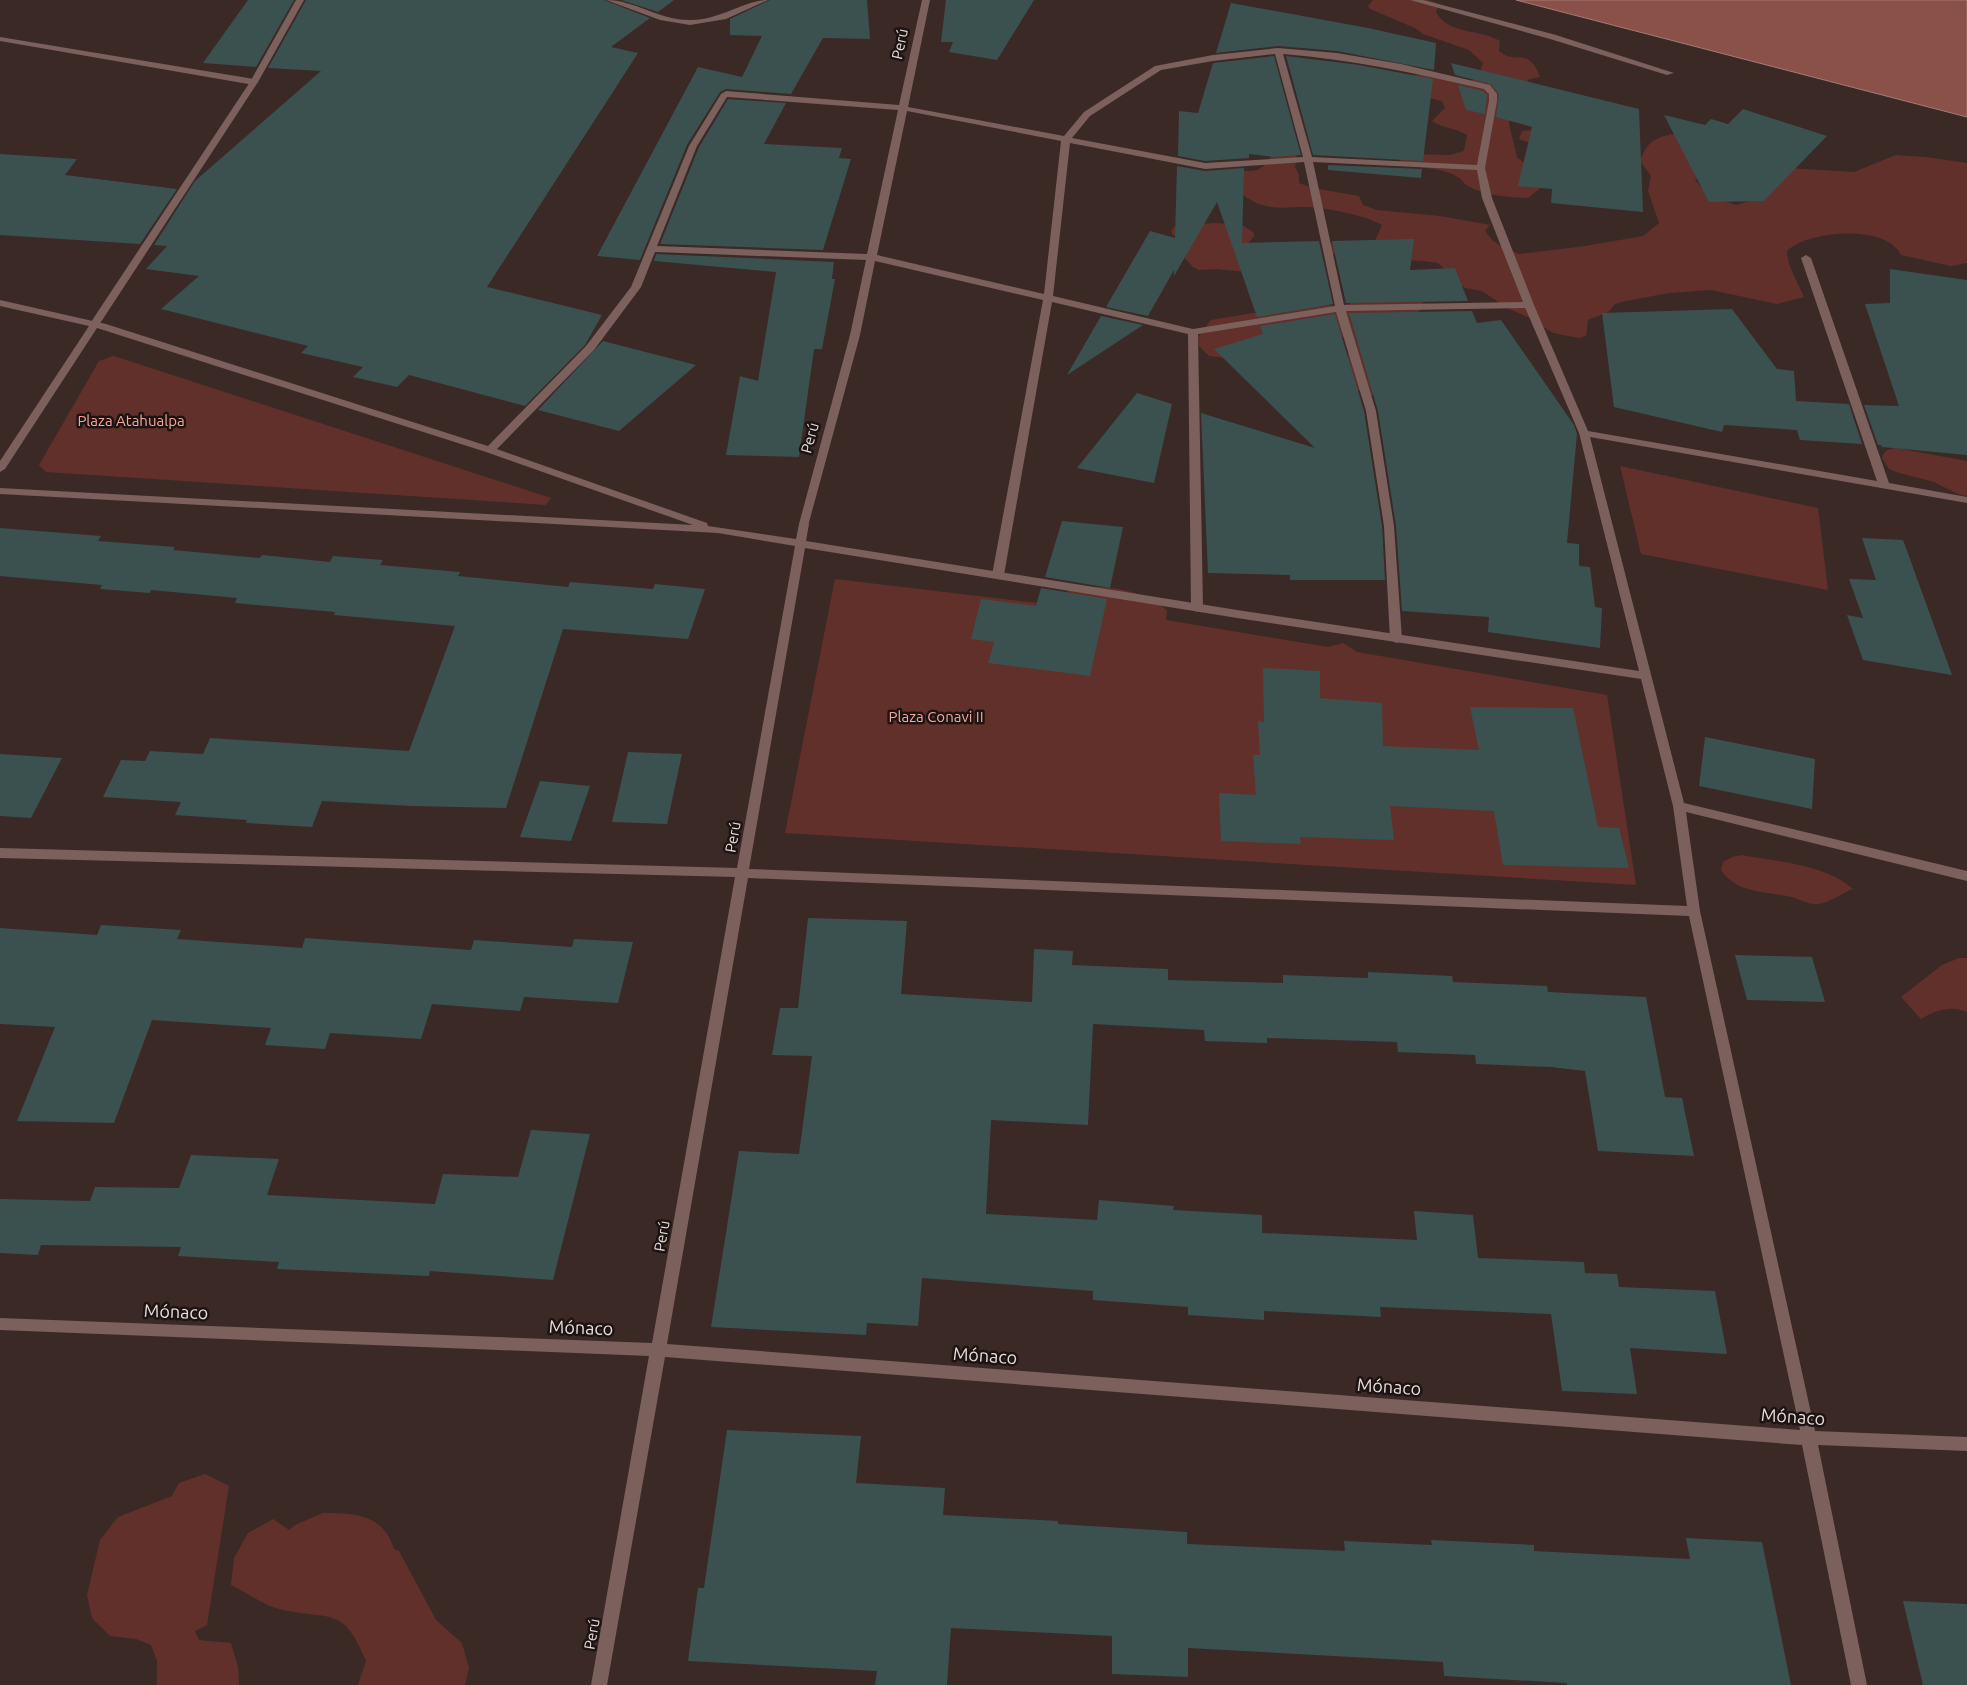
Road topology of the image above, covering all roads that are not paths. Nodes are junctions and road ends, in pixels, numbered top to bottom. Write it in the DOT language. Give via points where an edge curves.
graph roads {
  1 [pos="300,0"];
  2 [pos="610,0"];
  3 [pos="764,0"];
  4 [pos="926,0"];
  5 [pos="1414,0"];
  6 [pos="625,2"];
  7 [pos="0,39"];
  8 [pos="1278,51"];
  9 [pos="1670,73"];
  10 [pos="254,82"];
  11 [pos="902,108"];
  12 [pos="1066,140"];
  13 [pos="1308,159"];
  14 [pos="1481,168"];
  15 [pos="652,249"];
  16 [pos="871,256"];
  17 [pos="1806,258"];
  18 [pos="1048,298"];
  19 [pos="0,303"];
  20 [pos="1528,305"];
  21 [pos="1340,308"];
  22 [pos="94,325"];
  23 [pos="1193,332"];
  24 [pos="1584,433"];
  25 [pos="490,450"];
  26 [pos="0,469"];
  27 [pos="1884,485"];
  28 [pos="0,492"];
  29 [pos="1967,500"];
  30 [pos="718,530"];
  31 [pos="801,543"];
  32 [pos="998,575"];
  33 [pos="1197,608"];
  34 [pos="1396,639"];
  35 [pos="1646,676"];
  36 [pos="1680,806"];
  37 [pos="0,853"];
  38 [pos="743,874"];
  39 [pos="1967,876"];
  40 [pos="1694,911"];
  41 [pos="0,1324"];
  42 [pos="659,1350"];
  43 [pos="1809,1438"];
  44 [pos="1967,1444"];
  45 [pos="599,1685"];
  46 [pos="1859,1685"];
  1 -- 10 [label="street"];
  2 -- 6 [label="street"];
  3 -- 6 [label="street" via="720,18 693,22 679,22"];
  4 -- 11 [label="street, Perú"];
  5 -- 9 [label="street" via="1553,37"];
  7 -- 10 [label="street"];
  8 -- 12 [label="street" via="1158,68 1087,114"];
  8 -- 13 [label="street"];
  8 -- 14 [label="street" via="1402,67 1488,87 1493,101"];
  10 -- 22 [label="street"];
  11 -- 12 [label="street"];
  11 -- 15 [label="street" via="726,94 692,146"];
  11 -- 16 [label="street, Perú"];
  12 -- 13 [label="street" via="1204,166"];
  12 -- 18 [label="street"];
  13 -- 14 [label="street"];
  13 -- 21 [label="street"];
  14 -- 20 [label="street" via="1487,198"];
  15 -- 16 [label="street"];
  15 -- 25 [label="street" via="636,287 590,348"];
  16 -- 18 [label="street"];
  16 -- 31 [label="street, Perú" via="855,335"];
  17 -- 27 [label="street"];
  18 -- 23 [label="street"];
  18 -- 32 [label="street"];
  19 -- 22 [label="street"];
  20 -- 21 [label="street"];
  20 -- 24 [label="street"];
  21 -- 23 [label="street"];
  21 -- 34 [label="street" via="1371,411 1389,526"];
  22 -- 25 [label="street"];
  22 -- 26 [label="street"];
  23 -- 33 [label="street"];
  24 -- 27 [label="street"];
  24 -- 35 [label="street"];
  25 -- 30 [label="street"];
  27 -- 29 [label="street"];
  28 -- 30 [label="street"];
  30 -- 31 [label="street"];
  31 -- 32 [label="street"];
  31 -- 38 [label="street, Perú"];
  32 -- 33 [label="street"];
  33 -- 34 [label="street"];
  34 -- 35 [label="street"];
  35 -- 36 [label="street"];
  36 -- 39 [label="street"];
  36 -- 40 [label="street"];
  37 -- 38 [label="street"];
  38 -- 40 [label="street"];
  38 -- 42 [label="street, Perú"];
  40 -- 43 [label="street"];
  41 -- 42 [label="street, Mónaco"];
  42 -- 43 [label="street, Mónaco"];
  42 -- 45 [label="street, Perú"];
  43 -- 44 [label="street, Mónaco"];
  43 -- 46 [label="street"];
}
